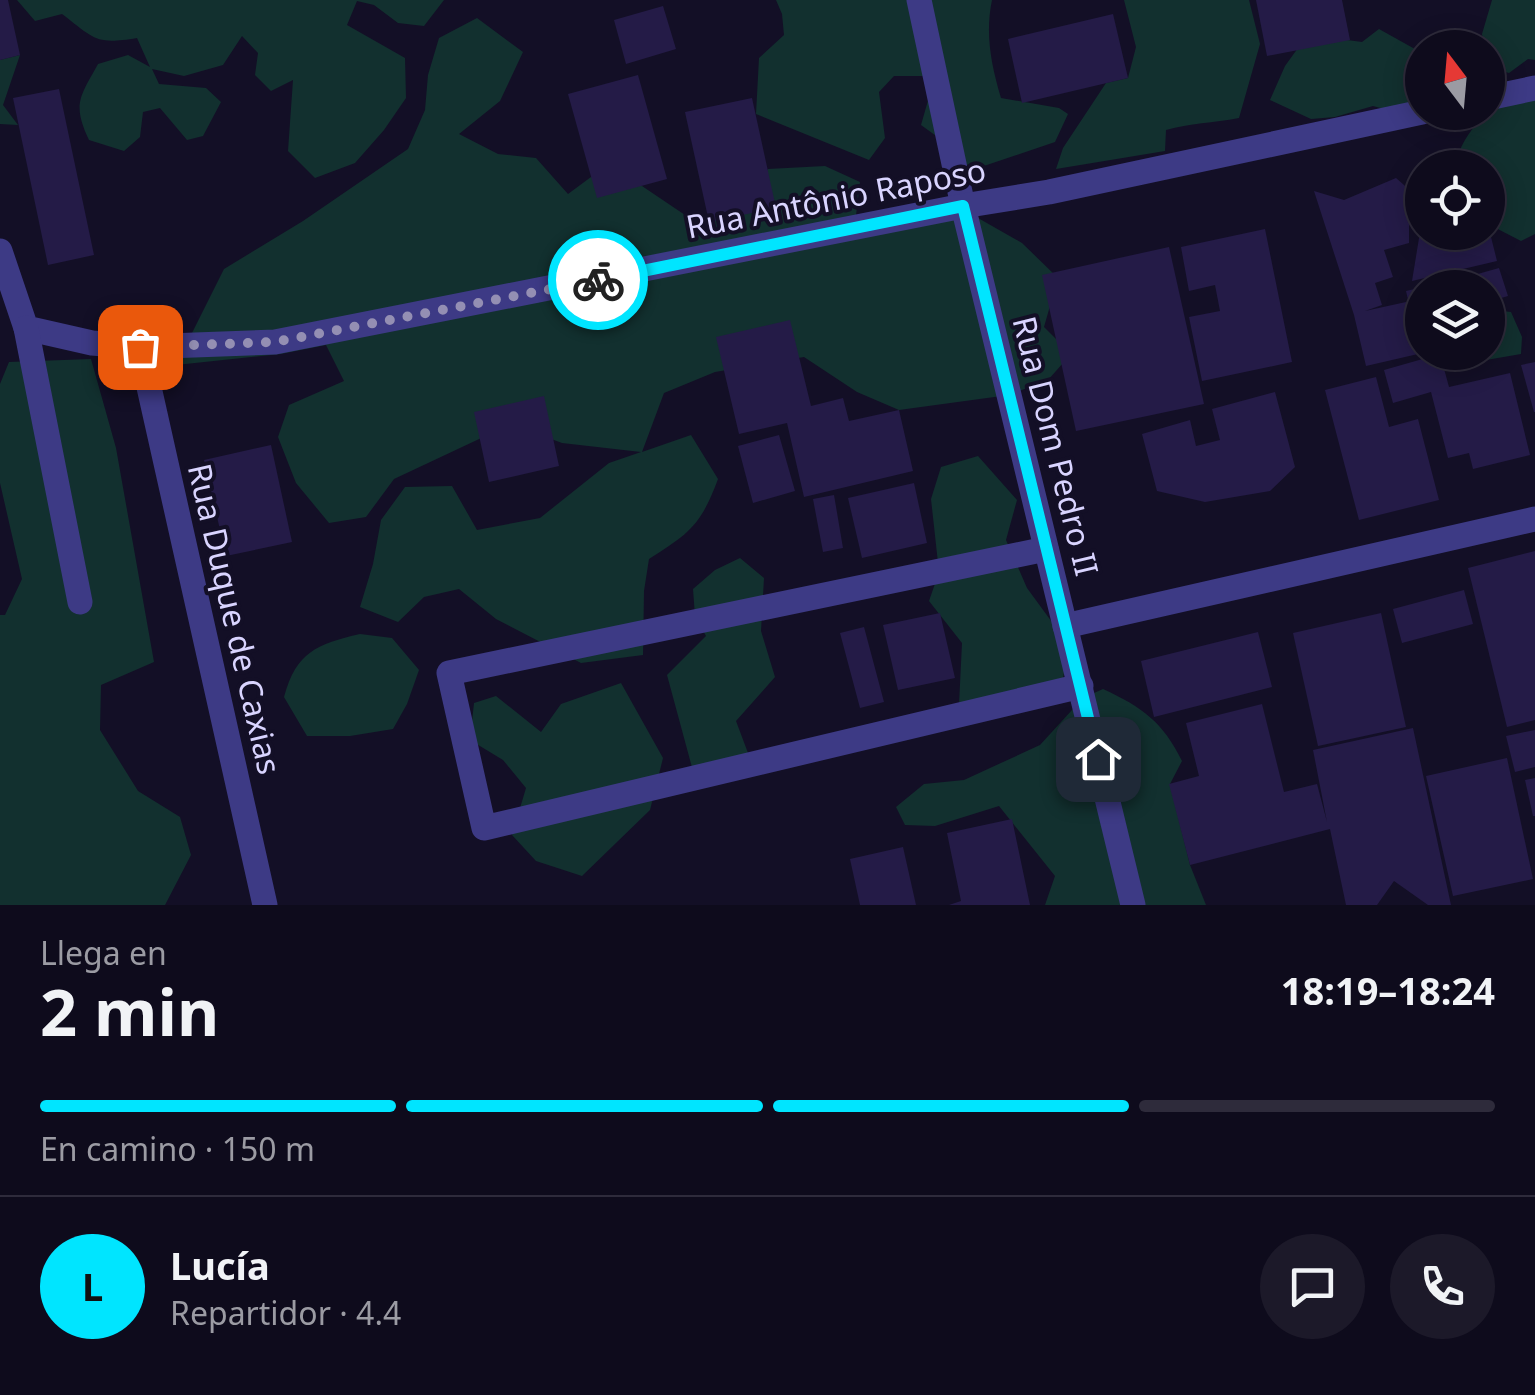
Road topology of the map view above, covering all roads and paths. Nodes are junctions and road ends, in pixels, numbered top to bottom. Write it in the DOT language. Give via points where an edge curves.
graph roads {
  1 [pos="920,0"];
  2 [pos="1535,88"];
  3 [pos="1505,94"];
  4 [pos="1405,116"];
  5 [pos="963,206"];
  6 [pos="0,251"];
  7 [pos="26,328"];
  8 [pos="140,347"];
  9 [pos="1535,520"];
  10 [pos="1046,548"];
  11 [pos="80,602"];
  12 [pos="1065,626"];
  13 [pos="1080,686"];
  14 [pos="265,905"];
  15 [pos="1133,905"];
  1 -- 5 [label="street, Rua Dom Pedro II"];
  2 -- 3 [label="street"];
  4 -- 5 [label="street, Rua Antônio Raposo"];
  5 -- 8 [label="street, Rua Antônio Raposo" via="320,335"];
  5 -- 10 [label="street, Rua Dom Pedro II"];
  6 -- 7 [label="street"];
  7 -- 8 [label="street, Rua Antônio Raposo"];
  7 -- 11 [label="street"];
  8 -- 14 [label="street, Rua Duque de Caxias"];
  9 -- 12 [label="street"];
  10 -- 12 [label="street, Rua Dom Pedro II"];
  10 -- 13 [label="street" via="449,673 484,828"];
  12 -- 13 [label="street, Rua Dom Pedro II"];
  13 -- 15 [label="street, Rua Dom Pedro II"];
}
